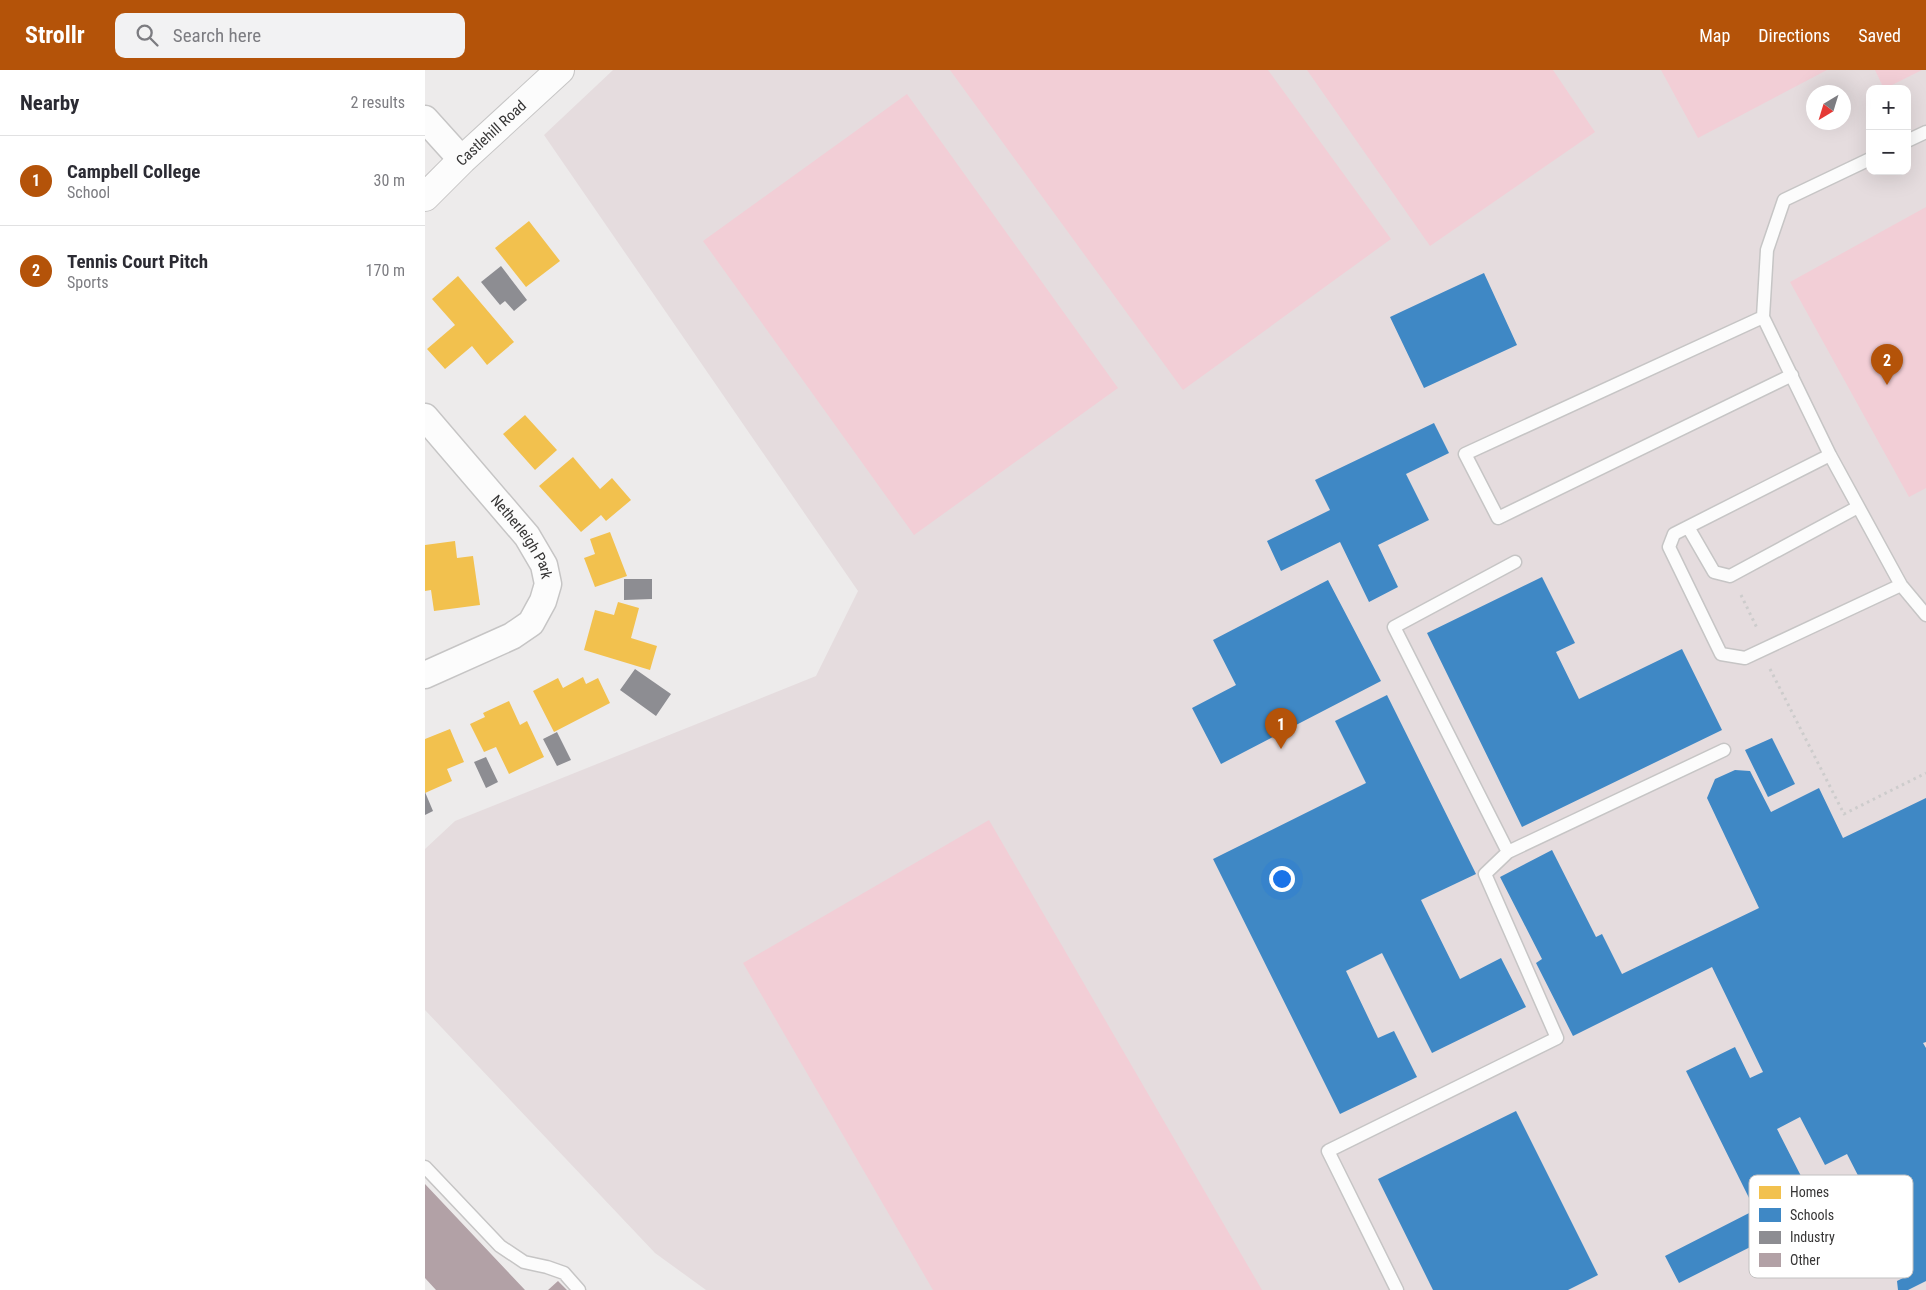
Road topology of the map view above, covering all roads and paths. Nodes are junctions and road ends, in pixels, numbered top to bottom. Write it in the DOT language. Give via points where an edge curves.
graph roads {
  1 [pos="560,70"];
  2 [pos="425,119"];
  3 [pos="1926,132"];
  4 [pos="1911,139"];
  5 [pos="463,160"];
  6 [pos="1866,160"];
  7 [pos="425,197"];
  8 [pos="1763,317"];
  9 [pos="1792,375"];
  10 [pos="425,417"];
  11 [pos="1830,455"];
  12 [pos="1858,507"];
  13 [pos="1688,527"];
  14 [pos="1515,562"];
  15 [pos="1730,576"];
  16 [pos="1901,585"];
  17 [pos="1926,615"];
  18 [pos="1767,647"];
  19 [pos="425,675"];
  20 [pos="1724,750"];
  21 [pos="1926,773"];
  22 [pos="1508,852"];
  23 [pos="425,1167"];
  24 [pos="579,1290"];
  25 [pos="1397,1290"];
  1 -- 5 [label="street, Castlehill Road"];
  2 -- 5 [label="street"];
  3 -- 4 [label="lane"];
  5 -- 7 [label="street, Castlehill Road"];
  6 -- 8 [label="lane" via="1783,200 1767,250"];
  8 -- 9 [label="lane"];
  8 -- 9 [label="lane" via="1465,454 1498,518"];
  9 -- 11 [label="lane"];
  10 -- 19 [label="street, Netherleigh Park" via="527,536 545,565 548,584 531,623 512,636"];
  11 -- 12 [label="lane"];
  11 -- 13 [label="lane"];
  12 -- 15 [label="lane"];
  12 -- 16 [label="lane"];
  13 -- 15 [label="lane" via="1714,572"];
  13 -- 18 [label="lane" via="1674,534 1669,546 1721,654 1745,658"];
  14 -- 22 [label="lane" via="1394,627"];
  15 -- 18 [label="path"];
  16 -- 17 [label="lane"];
  16 -- 18 [label="lane"];
  18 -- 21 [label="path" via="1770,668 1844,814"];
  20 -- 22 [label="lane"];
  22 -- 25 [label="lane" via="1485,874 1557,1038 1328,1151"];
  23 -- 24 [label="lane" via="500,1246 524,1262 564,1273"];
}
